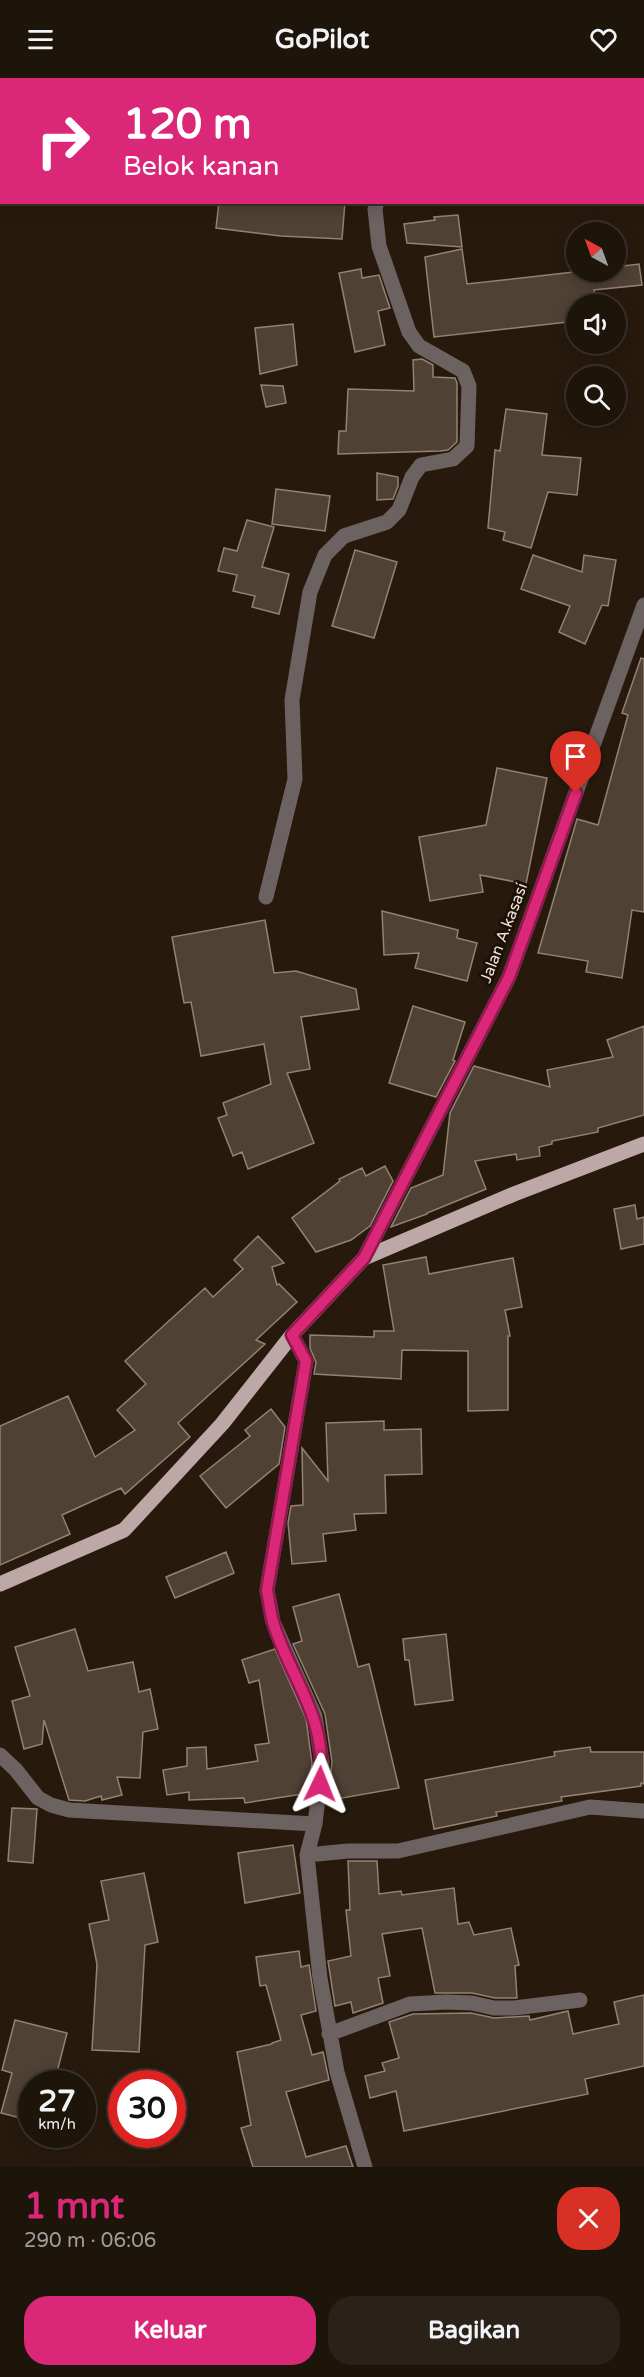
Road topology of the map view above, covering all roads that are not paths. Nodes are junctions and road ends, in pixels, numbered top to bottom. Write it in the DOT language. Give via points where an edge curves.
graph roads {
  1 [pos="376,204"];
  2 [pos="644,605"];
  3 [pos="266,897"];
  4 [pos="644,1144"];
  5 [pos="364,1258"];
  6 [pos="292,1335"];
  7 [pos="0,1584"];
  8 [pos="0,1755"];
  9 [pos="644,1811"];
  10 [pos="315,1824"];
  11 [pos="307,1855"];
  12 [pos="580,2000"];
  13 [pos="329,2034"];
  14 [pos="365,2167"];
  1 -- 3 [label="street" via="379,246 409,332 419,346 463,370 469,386 467,446 453,459 421,465 399,510 387,522 344,536 325,555 310,592 292,700 295,779"];
  2 -- 5 [label="street, Jalan A.kasasi" via="509,977"];
  4 -- 5 [label="main road"];
  5 -- 6 [label="main road"];
  6 -- 7 [label="main road" via="222,1424 124,1530"];
  6 -- 10 [label="street" via="306,1361 267,1590 273,1622 315,1716 322,1763"];
  8 -- 10 [label="street" via="38,1798 69,1810"];
  9 -- 11 [label="street" via="590,1808 398,1851"];
  10 -- 11 [label="street"];
  11 -- 13 [label="street"];
  12 -- 13 [label="street" via="514,2008 446,2002 410,2004"];
  13 -- 14 [label="street"];
}
